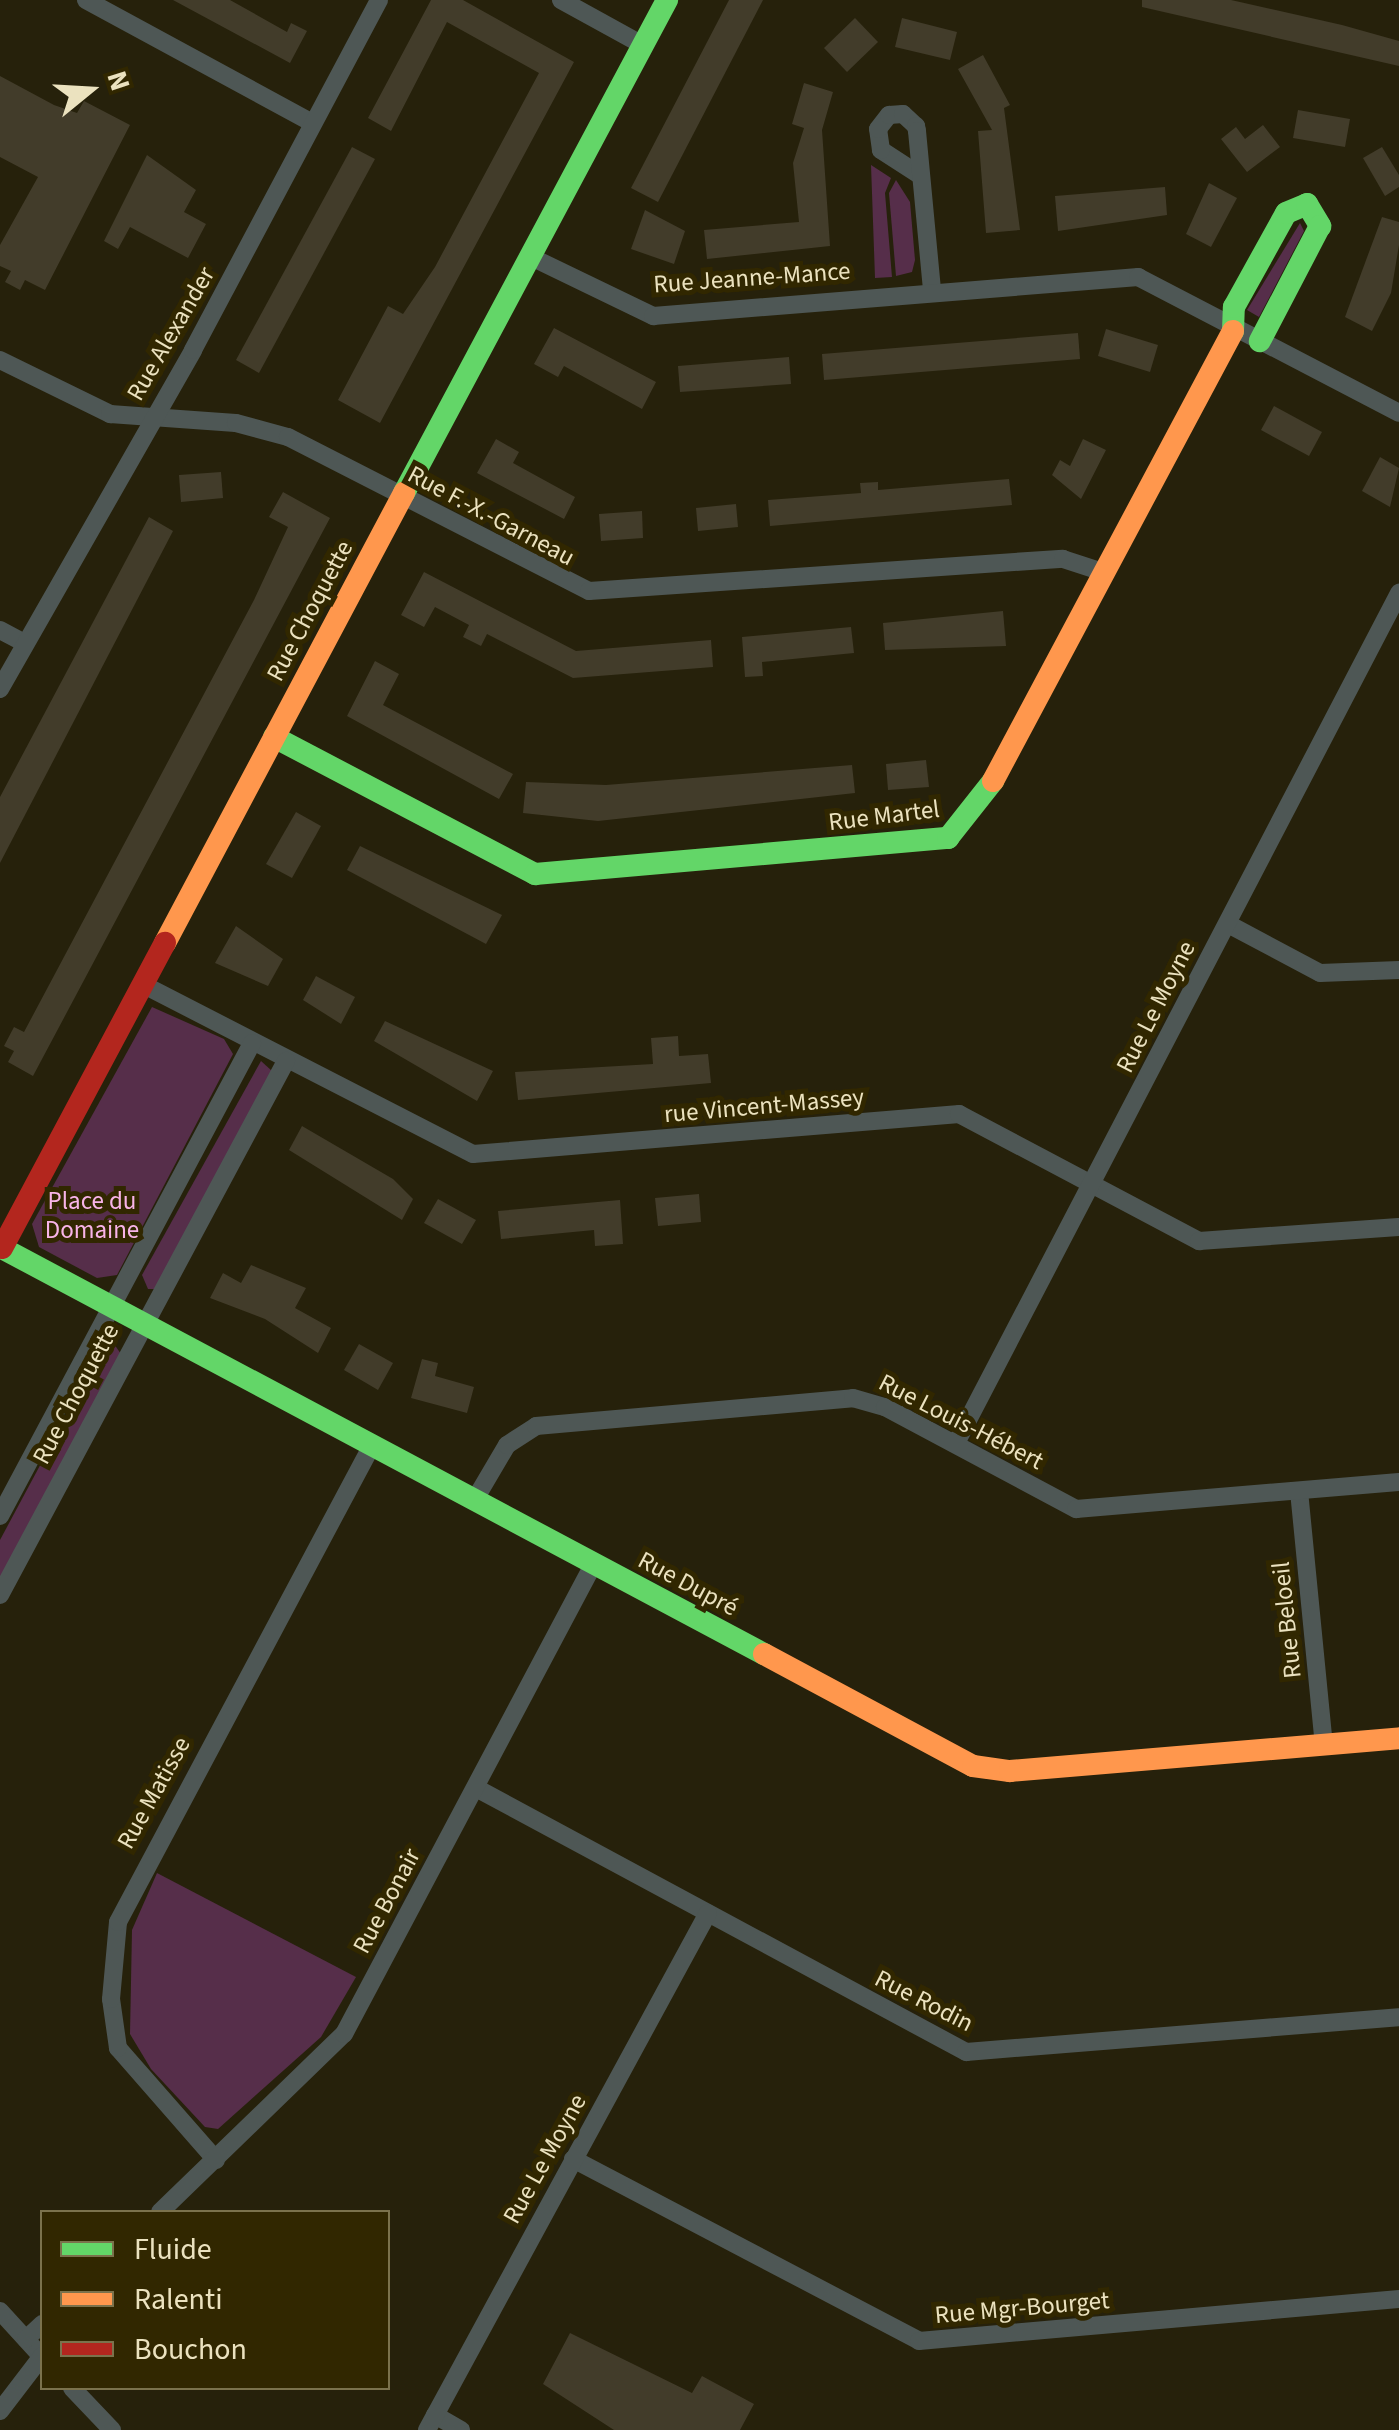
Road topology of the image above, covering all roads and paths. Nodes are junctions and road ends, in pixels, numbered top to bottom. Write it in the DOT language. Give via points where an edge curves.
graph roads {
  1 [pos="86,0"];
  2 [pos="378,0"];
  3 [pos="561,0"];
  4 [pos="668,0"];
  5 [pos="644,44"];
  6 [pos="313,123"];
  7 [pos="921,176"];
  8 [pos="530,256"];
  9 [pos="932,291"];
  10 [pos="1235,327"];
  11 [pos="1260,341"];
  12 [pos="0,360"];
  13 [pos="1399,413"];
  14 [pos="151,419"];
  15 [pos="402,498"];
  16 [pos="1103,572"];
  17 [pos="1399,593"];
  18 [pos="0,630"];
  19 [pos="24,644"];
  20 [pos="0,689"];
  21 [pos="274,737"];
  22 [pos="1228,924"];
  23 [pos="1399,970"];
  24 [pos="142,984"];
  25 [pos="252,1043"];
  26 [pos="286,1060"];
  27 [pos="1092,1184"];
  28 [pos="1399,1227"];
  29 [pos="1,1247"];
  30 [pos="112,1308"];
  31 [pos="144,1325"];
  32 [pos="956,1444"];
  33 [pos="372,1447"];
  34 [pos="1399,1482"];
  35 [pos="1299,1491"];
  36 [pos="474,1501"];
  37 [pos="0,1516"];
  38 [pos="594,1565"];
  39 [pos="0,1594"];
  40 [pos="1399,1738"];
  41 [pos="1324,1744"];
  42 [pos="476,1788"];
  43 [pos="708,1913"];
  44 [pos="1399,2017"];
  45 [pos="216,2160"];
  46 [pos="574,2160"];
  47 [pos="162,2210"];
  48 [pos="1399,2299"];
  49 [pos="0,2311"];
  50 [pos="40,2326"];
  51 [pos="26,2339"];
  52 [pos="40,2355"];
  53 [pos="40,2360"];
  54 [pos="74,2390"];
  55 [pos="0,2411"];
  56 [pos="431,2423"];
  57 [pos="112,2430"];
  58 [pos="461,2430"];
  1 -- 6 [label="street"];
  2 -- 6 [label="street, Rue Alexander"];
  3 -- 5 [label="street"];
  4 -- 5 [label="street, Rue Choquette"];
  5 -- 8 [label="street, Rue Choquette"];
  6 -- 14 [label="street, Rue Alexander"];
  7 -- 9 [label="street"];
  8 -- 9 [label="street, Rue Jeanne-Mance" via="648,315"];
  8 -- 15 [label="street, Rue Choquette"];
  9 -- 10 [label="street, Rue Jeanne-Mance" via="1132,276"];
  10 -- 11 [label="street, Rue Jeanne-Mance"];
  10 -- 11 [label="street" via="1234,307 1286,212 1311,206 1320,226"];
  10 -- 16 [label="street, Rue Martel"];
  11 -- 13 [label="street, Rue Jeanne-Mance"];
  12 -- 14 [label="street, Rue F.-X.-Garneau" via="84,405"];
  14 -- 15 [label="street, Rue F.-X.-Garneau" via="276,432"];
  14 -- 19 [label="street, Rue Alexander"];
  15 -- 16 [label="street, Rue F.-X.-Garneau" via="554,579 601,593 1062,559"];
  15 -- 21 [label="street, Rue Choquette"];
  16 -- 21 [label="street, Rue Martel" via="972,819 940,840 535,874"];
  17 -- 22 [label="street, Rue Le Moyne"];
  18 -- 19 [label="street"];
  19 -- 20 [label="street, Rue Alexander"];
  21 -- 24 [label="street, Rue Choquette"];
  22 -- 23 [label="street" via="1320,972"];
  22 -- 27 [label="street, Rue Le Moyne"];
  24 -- 25 [label="street, rue Vincent-Massey"];
  24 -- 29 [label="street, Rue Choquette"];
  25 -- 26 [label="street, rue Vincent-Massey"];
  25 -- 30 [label="street, Rue Choquette"];
  26 -- 27 [label="street, rue Vincent-Massey" via="480,1156 954,1114"];
  26 -- 31 [label="street, Rue Choquette"];
  27 -- 28 [label="street, rue Vincent-Massey" via="1206,1243"];
  27 -- 32 [label="street, Rue Le Moyne"];
  29 -- 30 [label="street, Rue Dupré"];
  30 -- 31 [label="street, Rue Dupré"];
  30 -- 37 [label="street, Rue Choquette"];
  31 -- 33 [label="street, Rue Dupré"];
  31 -- 39 [label="street, Rue Choquette"];
  32 -- 35 [label="street, Rue Louis-Hébert" via="1076,1509"];
  32 -- 36 [label="street, Rue Louis-Hébert" via="853,1398 544,1425 512,1439"];
  33 -- 36 [label="street, Rue Dupré"];
  33 -- 45 [label="street, Rue Matisse" via="118,1922 110,1999 118,2048"];
  34 -- 35 [label="street, Rue Louis-Hébert"];
  35 -- 41 [label="street, Rue Beloeil"];
  36 -- 38 [label="street, Rue Dupré"];
  38 -- 41 [label="street, Rue Dupré" via="982,1768"];
  38 -- 42 [label="street, Rue Bonair"];
  40 -- 41 [label="street, Rue Dupré"];
  42 -- 43 [label="street, Rue Rodin"];
  42 -- 45 [label="street, Rue Bonair" via="338,2042"];
  43 -- 44 [label="street, Rue Rodin" via="974,2054"];
  43 -- 46 [label="street, Rue Le Moyne"];
  45 -- 47 [label="street, Rue Bonair"];
  46 -- 48 [label="street, Rue Mgr-Bourget" via="920,2341"];
  46 -- 56 [label="street, Rue Le Moyne"];
  49 -- 51 [label="street"];
  50 -- 51 [label="street"];
  51 -- 52 [label="street"];
  53 -- 55 [label="street"];
  54 -- 57 [label="street"];
  56 -- 58 [label="street"];
}
